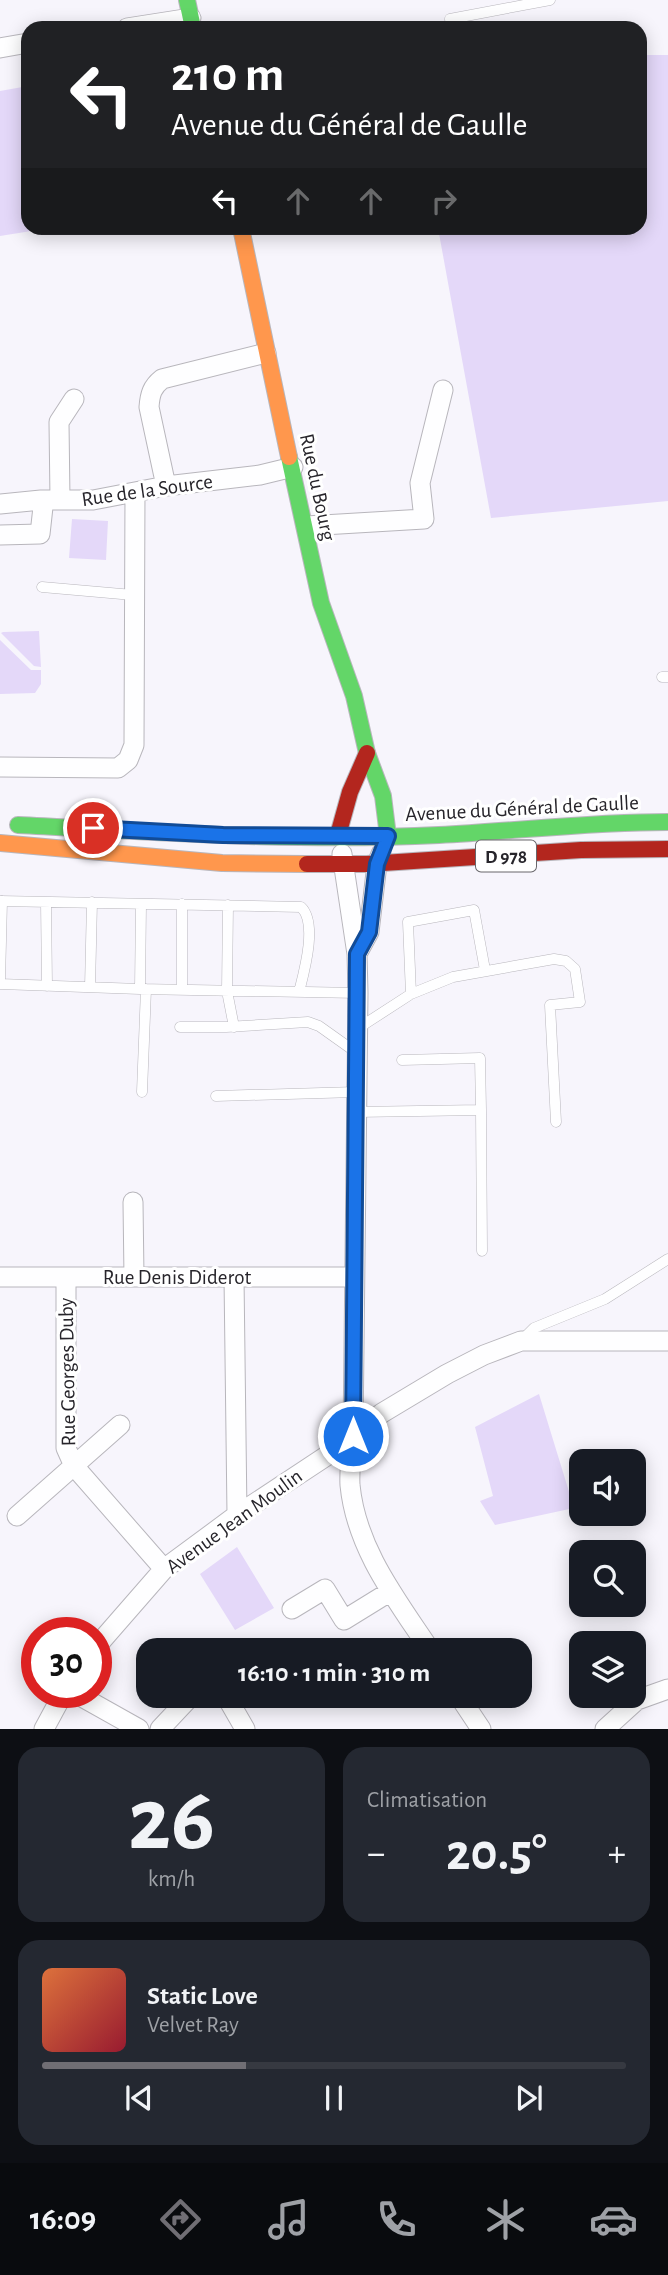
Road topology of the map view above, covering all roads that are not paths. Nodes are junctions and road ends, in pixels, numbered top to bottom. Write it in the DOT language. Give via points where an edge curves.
graph roads {
  1 [pos="551,0"];
  2 [pos="190,15"];
  3 [pos="161,21"];
  4 [pos="450,21"];
  5 [pos="21,44"];
  6 [pos="0,48"];
  7 [pos="246,235"];
  8 [pos="266,353"];
  9 [pos="443,390"];
  10 [pos="74,400"];
  11 [pos="293,467"];
  12 [pos="166,486"];
  13 [pos="135,492"];
  14 [pos="50,500"];
  15 [pos="0,504"];
  16 [pos="306,526"];
  17 [pos="0,535"];
  18 [pos="42,587"];
  19 [pos="134,595"];
  20 [pos="367,753"];
  21 [pos="0,767"];
  22 [pos="668,822"];
  23 [pos="0,824"];
  24 [pos="338,835"];
  25 [pos="388,836"];
  26 [pos="0,843"];
  27 [pos="668,849"];
  28 [pos="345,864"];
  29 [pos="377,864"];
  30 [pos="1,901"];
  31 [pos="46,902"];
  32 [pos="92,902"];
  33 [pos="141,904"];
  34 [pos="182,904"];
  35 [pos="228,905"];
  36 [pos="357,954"];
  37 [pos="485,970"];
  38 [pos="0,982"];
  39 [pos="47,986"];
  40 [pos="90,987"];
  41 [pos="143,989"];
  42 [pos="182,990"];
  43 [pos="227,991"];
  44 [pos="299,992"];
  45 [pos="358,993"];
  46 [pos="411,994"];
  47 [pos="180,1027"];
  48 [pos="234,1027"];
  49 [pos="357,1028"];
  50 [pos="357,1053"];
  51 [pos="402,1060"];
  52 [pos="142,1092"];
  53 [pos="356,1092"];
  54 [pos="216,1096"];
  55 [pos="481,1110"];
  56 [pos="356,1112"];
  57 [pos="556,1122"];
  58 [pos="133,1202"];
  59 [pos="482,1251"];
  60 [pos="668,1259"];
  61 [pos="0,1277"];
  62 [pos="66,1277"];
  63 [pos="134,1277"];
  64 [pos="234,1277"];
  65 [pos="353,1277"];
  66 [pos="522,1341"];
  67 [pos="668,1342"];
  68 [pos="121,1424"];
  69 [pos="353,1436"];
  70 [pos="74,1466"];
  71 [pos="237,1515"];
  72 [pos="18,1516"];
  73 [pos="164,1569"];
  74 [pos="391,1591"];
  75 [pos="292,1609"];
  76 [pos="112,1629"];
  77 [pos="422,1638"];
  78 [pos="668,1689"];
  79 [pos="55,1708"];
  80 [pos="102,1708"];
  81 [pos="179,1708"];
  82 [pos="233,1708"];
  83 [pos="467,1708"];
  84 [pos="44,1729"];
  85 [pos="139,1729"];
  86 [pos="159,1729"];
  87 [pos="245,1729"];
  88 [pos="481,1729"];
  89 [pos="605,1729"];
  1 -- 4 [label="lane"];
  2 -- 3 [label="street"];
  5 -- 6 [label="street"];
  7 -- 8 [label="main road, Rue du Bourg"];
  8 -- 11 [label="main road, Rue du Bourg"];
  8 -- 12 [label="street" via="162,379 155,386 149,407"];
  9 -- 16 [label="street" via="421,483 424,519"];
  10 -- 14 [label="street" via="59,422"];
  11 -- 12 [label="street, Rue de la Source"];
  11 -- 16 [label="main road, Rue du Bourg"];
  12 -- 13 [label="street, Rue de la Source"];
  13 -- 14 [label="street, Rue de la Source" via="93,500"];
  13 -- 19 [label="street"];
  14 -- 15 [label="street, Rue de la Source"];
  14 -- 17 [label="street" via="43,507 40,534"];
  16 -- 20 [label="main road, Rue du Bourg" via="321,603 354,696"];
  18 -- 19 [label="lane"];
  19 -- 21 [label="street" via="134,746 128,760 118,768"];
  20 -- 24 [label="main road" via="349,792"];
  20 -- 25 [label="main road, Rue du Bourg" via="383,796"];
  22 -- 25 [label="main road, Avenue du Général de Gaulle / D 978" via="536,825"];
  23 -- 24 [label="main road, Avenue du Général de Gaulle / D 978" via="223,835"];
  24 -- 25 [label="main road, Avenue du Général de Gaulle / D 978"];
  24 -- 28 [label="street"];
  25 -- 29 [label="street"];
  26 -- 28 [label="main road, D 978" via="222,863"];
  27 -- 29 [label="main road, D 978"];
  28 -- 29 [label="main road, D 978"];
  28 -- 36 [label="street"];
  29 -- 36 [label="street" via="369,932"];
  30 -- 31 [label="lane"];
  30 -- 38 [label="lane"];
  31 -- 32 [label="lane"];
  31 -- 39 [label="lane"];
  32 -- 33 [label="lane"];
  32 -- 40 [label="lane"];
  33 -- 34 [label="lane"];
  33 -- 41 [label="lane"];
  34 -- 35 [label="lane"];
  34 -- 42 [label="lane"];
  35 -- 43 [label="lane"];
  35 -- 44 [label="lane" via="301,907 306,912 308,950"];
  36 -- 45 [label="street"];
  37 -- 46 [label="lane"];
  37 -- 46 [label="lane" via="474,910 408,922"];
  37 -- 57 [label="lane" via="554,959 575,969 580,1002 550,1005"];
  38 -- 39 [label="lane"];
  39 -- 40 [label="lane"];
  40 -- 41 [label="lane"];
  41 -- 42 [label="lane"];
  41 -- 52 [label="lane"];
  42 -- 43 [label="lane"];
  43 -- 44 [label="lane"];
  43 -- 48 [label="lane"];
  44 -- 45 [label="lane"];
  45 -- 49 [label="street"];
  46 -- 49 [label="lane"];
  47 -- 48 [label="lane"];
  48 -- 50 [label="lane" via="308,1022"];
  49 -- 50 [label="street"];
  50 -- 53 [label="street"];
  51 -- 55 [label="lane" via="480,1058"];
  53 -- 54 [label="lane"];
  53 -- 56 [label="street"];
  55 -- 56 [label="lane"];
  55 -- 59 [label="lane"];
  56 -- 65 [label="street"];
  58 -- 63 [label="street"];
  60 -- 66 [label="lane" via="605,1299 534,1328"];
  61 -- 62 [label="street, Rue Denis Diderot"];
  62 -- 63 [label="street, Rue Denis Diderot"];
  62 -- 70 [label="street, Rue Georges Duby" via="66,1448"];
  63 -- 64 [label="street, Rue Denis Diderot"];
  64 -- 65 [label="street, Rue Denis Diderot"];
  64 -- 71 [label="street"];
  65 -- 69 [label="street"];
  66 -- 67 [label="street"];
  66 -- 69 [label="street, Avenue Jean Moulin" via="447,1374"];
  68 -- 70 [label="street, Rue Georges Duby"];
  69 -- 71 [label="street, Avenue Jean Moulin"];
  69 -- 74 [label="street" via="350,1483 356,1519"];
  70 -- 72 [label="street, Rue Georges Duby"];
  70 -- 73 [label="street, Rue Georges Duby"];
  71 -- 73 [label="street, Avenue Jean Moulin"];
  73 -- 76 [label="street, Avenue Jean Moulin"];
  74 -- 75 [label="street" via="344,1620 325,1589"];
  74 -- 77 [label="street"];
  78 -- 89 [label="street" via="637,1700"];
  79 -- 84 [label="street"];
  80 -- 85 [label="street"];
  81 -- 86 [label="street"];
  82 -- 87 [label="street"];
  83 -- 88 [label="street"];
}
